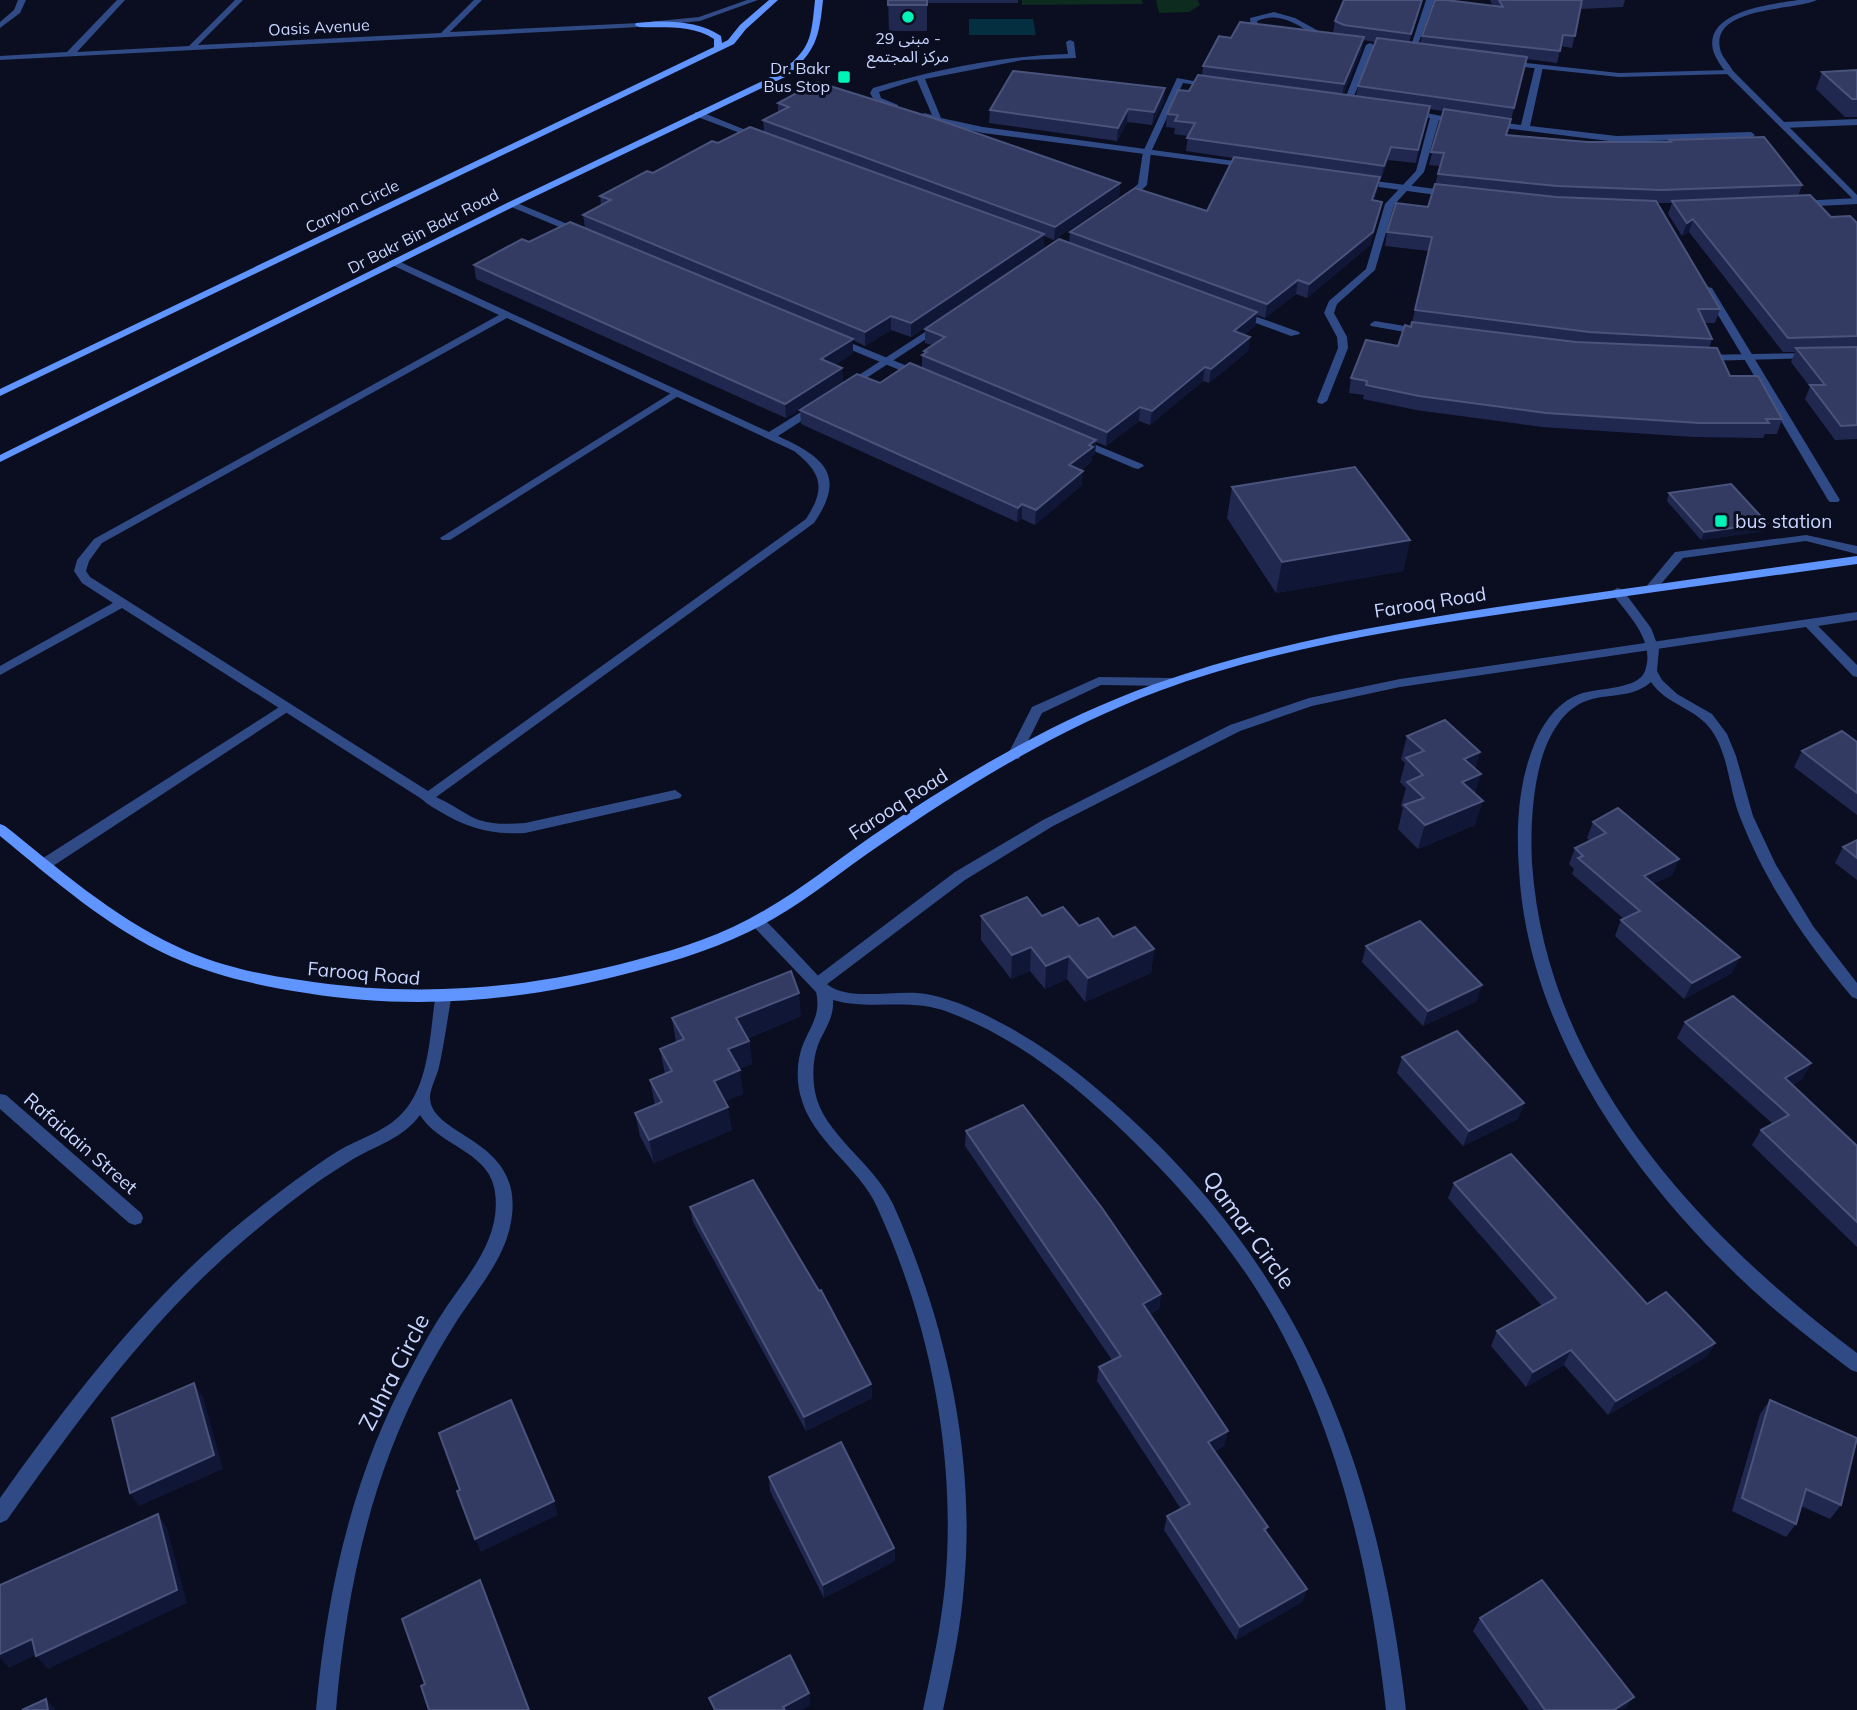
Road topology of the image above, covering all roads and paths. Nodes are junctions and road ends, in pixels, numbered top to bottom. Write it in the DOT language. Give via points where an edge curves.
graph roads {
  1 [pos="22,0"];
  2 [pos="121,0"];
  3 [pos="239,0"];
  4 [pos="478,0"];
  5 [pos="754,0"];
  6 [pos="774,0"];
  7 [pos="819,0"];
  8 [pos="1430,0"];
  9 [pos="1783,0"];
  10 [pos="1814,0"];
  11 [pos="1771,7"];
  12 [pos="639,25"];
  13 [pos="0,26"];
  14 [pos="691,28"];
  15 [pos="741,29"];
  16 [pos="1270,33"];
  17 [pos="443,35"];
  18 [pos="1297,36"];
  19 [pos="1070,42"];
  20 [pos="1359,44"];
  21 [pos="1370,45"];
  22 [pos="1381,46"];
  23 [pos="191,48"];
  24 [pos="718,48"];
  25 [pos="1402,49"];
  26 [pos="1412,50"];
  27 [pos="1425,52"];
  28 [pos="70,54"];
  29 [pos="0,58"];
  30 [pos="1501,62"];
  31 [pos="1539,67"];
  32 [pos="1730,72"];
  33 [pos="920,77"];
  34 [pos="1219,86"];
  35 [pos="1335,103"];
  36 [pos="1348,104"];
  37 [pos="1360,106"];
  38 [pos="1398,111"];
  39 [pos="698,114"];
  40 [pos="1436,117"];
  41 [pos="937,120"];
  42 [pos="1474,122"];
  43 [pos="1857,122"];
  44 [pos="1486,123"];
  45 [pos="1783,125"];
  46 [pos="1525,128"];
  47 [pos="1751,135"];
  48 [pos="775,143"];
  49 [pos="1147,152"];
  50 [pos="1255,167"];
  51 [pos="1350,180"];
  52 [pos="1405,188"];
  53 [pos="1458,195"];
  54 [pos="1857,201"];
  55 [pos="512,204"];
  56 [pos="1789,205"];
  57 [pos="1116,207"];
  58 [pos="590,237"];
  59 [pos="395,263"];
  60 [pos="1701,278"];
  61 [pos="1233,311"];
  62 [pos="507,314"];
  63 [pos="944,323"];
  64 [pos="1375,324"];
  65 [pos="822,334"];
  66 [pos="1295,334"];
  67 [pos="1437,334"];
  68 [pos="1818,356"];
  69 [pos="1697,358"];
  70 [pos="1752,359"];
  71 [pos="887,361"];
  72 [pos="925,377"];
  73 [pos="840,391"];
  74 [pos="0,393"];
  75 [pos="676,393"];
  76 [pos="828,398"];
  77 [pos="1322,401"];
  78 [pos="1063,435"];
  79 [pos="770,436"];
  80 [pos="0,459"];
  81 [pos="1138,466"];
  82 [pos="1834,500"];
  83 [pos="446,538"];
  84 [pos="1857,550"];
  85 [pos="1857,560"];
  86 [pos="1651,588"];
  87 [pos="1617,592"];
  88 [pos="122,603"];
  89 [pos="1857,616"];
  90 [pos="1809,623"];
  91 [pos="1651,646"];
  92 [pos="0,671"];
  93 [pos="1651,671"];
  94 [pos="1857,673"];
  95 [pos="1172,682"];
  96 [pos="284,708"];
  97 [pos="1014,756"];
  98 [pos="675,795"];
  99 [pos="428,797"];
  100 [pos="0,829"];
  101 [pos="45,864"];
  102 [pos="757,922"];
  103 [pos="820,987"];
  104 [pos="1857,993"];
  105 [pos="443,999"];
  106 [pos="423,1099"];
  107 [pos="0,1100"];
  108 [pos="135,1218"];
  109 [pos="1857,1364"];
  110 [pos="0,1514"];
  111 [pos="326,1710"];
  112 [pos="933,1710"];
  113 [pos="1396,1710"];
  1 -- 13 [label="street"];
  2 -- 28 [label="street"];
  3 -- 23 [label="street"];
  4 -- 17 [label="street"];
  5 -- 12 [label="street, Oasis Avenue" via="700,19"];
  6 -- 15 [label="street, Canyon Circle"];
  7 -- 39 [label="street, Dr Bakr Bin Bakr Road" via="816,35 802,61"];
  8 -- 26 [label="street"];
  9 -- 11 [label="street"];
  10 -- 11 [label="street"];
  11 -- 32 [label="street" via="1735,18 1714,36 1718,58"];
  12 -- 14 [label="street, Oasis Avenue"];
  12 -- 17 [label="street, Oasis Avenue"];
  14 -- 15 [label="street"];
  14 -- 24 [label="street, Oasis Avenue" via="711,32 718,38"];
  15 -- 24 [label="street, Canyon Circle" via="731,42"];
  16 -- 18 [label="street" via="1254,27 1253,20 1286,16 1338,41"];
  17 -- 23 [label="street, Oasis Avenue"];
  19 -- 33 [label="street" via="1073,56 1023,58"];
  20 -- 21 [label="street"];
  21 -- 22 [label="street"];
  21 -- 36 [label="street"];
  23 -- 28 [label="street, Oasis Avenue"];
  24 -- 74 [label="street, Canyon Circle"];
  25 -- 26 [label="street"];
  26 -- 27 [label="street"];
  28 -- 29 [label="street, Oasis Avenue"];
  30 -- 31 [label="street"];
  31 -- 32 [label="street" via="1619,75"];
  31 -- 46 [label="street"];
  32 -- 45 [label="street"];
  33 -- 41 [label="street"];
  33 -- 41 [label="street" via="882,87 875,97"];
  34 -- 49 [label="street" via="1180,80"];
  35 -- 36 [label="street"];
  36 -- 37 [label="street"];
  38 -- 40 [label="street"];
  39 -- 48 [label="street"];
  39 -- 55 [label="street, Dr Bakr Bin Bakr Road"];
  40 -- 42 [label="street"];
  40 -- 52 [label="street" via="1420,172"];
  41 -- 49 [label="street"];
  43 -- 45 [label="street"];
  44 -- 46 [label="street"];
  45 -- 54 [label="street"];
  46 -- 47 [label="street" via="1617,139"];
  49 -- 50 [label="street"];
  49 -- 57 [label="street" via="1142,186"];
  51 -- 52 [label="street"];
  52 -- 53 [label="street"];
  52 -- 77 [label="street" via="1390,204 1370,270 1332,303 1329,313 1343,348"];
  54 -- 56 [label="street"];
  55 -- 58 [label="street"];
  55 -- 59 [label="street, Dr Bakr Bin Bakr Road"];
  59 -- 62 [label="street"];
  59 -- 80 [label="street, Dr Bakr Bin Bakr Road"];
  60 -- 70 [label="street"];
  61 -- 66 [label="street"];
  62 -- 75 [label="street"];
  62 -- 88 [label="street" via="98,541 80,571 86,580"];
  63 -- 71 [label="street"];
  64 -- 67 [label="street"];
  65 -- 71 [label="street"];
  68 -- 70 [label="street"];
  69 -- 70 [label="street"];
  70 -- 82 [label="street"];
  71 -- 72 [label="street"];
  71 -- 73 [label="street"];
  75 -- 79 [label="street"];
  75 -- 83 [label="street"];
  76 -- 79 [label="street"];
  78 -- 81 [label="street"];
  79 -- 99 [label="street" via="815,460 823,473 821,506 810,521"];
  84 -- 86 [label="street" via="1806,538 1679,555"];
  85 -- 86 [label="street, Farooq Road"];
  86 -- 87 [label="street, Farooq Road"];
  87 -- 91 [label="street" via="1643,625"];
  87 -- 95 [label="street, Farooq Road" via="1299,645"];
  88 -- 92 [label="street"];
  88 -- 96 [label="street"];
  89 -- 90 [label="street"];
  90 -- 91 [label="street"];
  90 -- 94 [label="street"];
  91 -- 93 [label="street"];
  91 -- 103 [label="street" via="1399,682 1310,702 1235,728 1048,822 960,876"];
  93 -- 104 [label="street" via="1664,693 1715,725 1742,806 1776,884"];
  93 -- 109 [label="street" via="1636,687 1577,699 1560,712 1546,733 1534,765 1524,848 1524,893 1539,957 1558,1011 1592,1080 1632,1143 1682,1207 1745,1273"];
  95 -- 97 [label="street, Farooq Road" via="1080,720"];
  95 -- 97 [label="street" via="1099,681 1037,709"];
  96 -- 99 [label="street"];
  96 -- 101 [label="street"];
  97 -- 102 [label="street, Farooq Road" via="937,799"];
  98 -- 99 [label="street" via="505,829 470,823"];
  100 -- 101 [label="street, Farooq Road"];
  101 -- 105 [label="street, Farooq Road" via="143,935 199,962 327,992"];
  102 -- 103 [label="street, Qamar Circle"];
  102 -- 105 [label="street, Farooq Road" via="710,943 597,977"];
  103 -- 112 [label="street" via="827,1014 809,1048 808,1094 817,1119 878,1190 892,1220 913,1268 948,1402 956,1538 951,1617"];
  103 -- 113 [label="street, Qamar Circle" via="853,1000 918,998 1010,1034 1106,1105 1207,1207 1256,1273 1324,1406 1354,1492 1374,1571 1392,1653"];
  105 -- 106 [label="street"];
  106 -- 110 [label="street" via="397,1129 347,1153 302,1184 175,1293 108,1364"];
  106 -- 111 [label="street, Zuhra Circle" via="428,1115 490,1163 502,1185 504,1215 498,1244 410,1385 358,1514 340,1585"];
  107 -- 108 [label="street, Rafaidain Street"];
}
